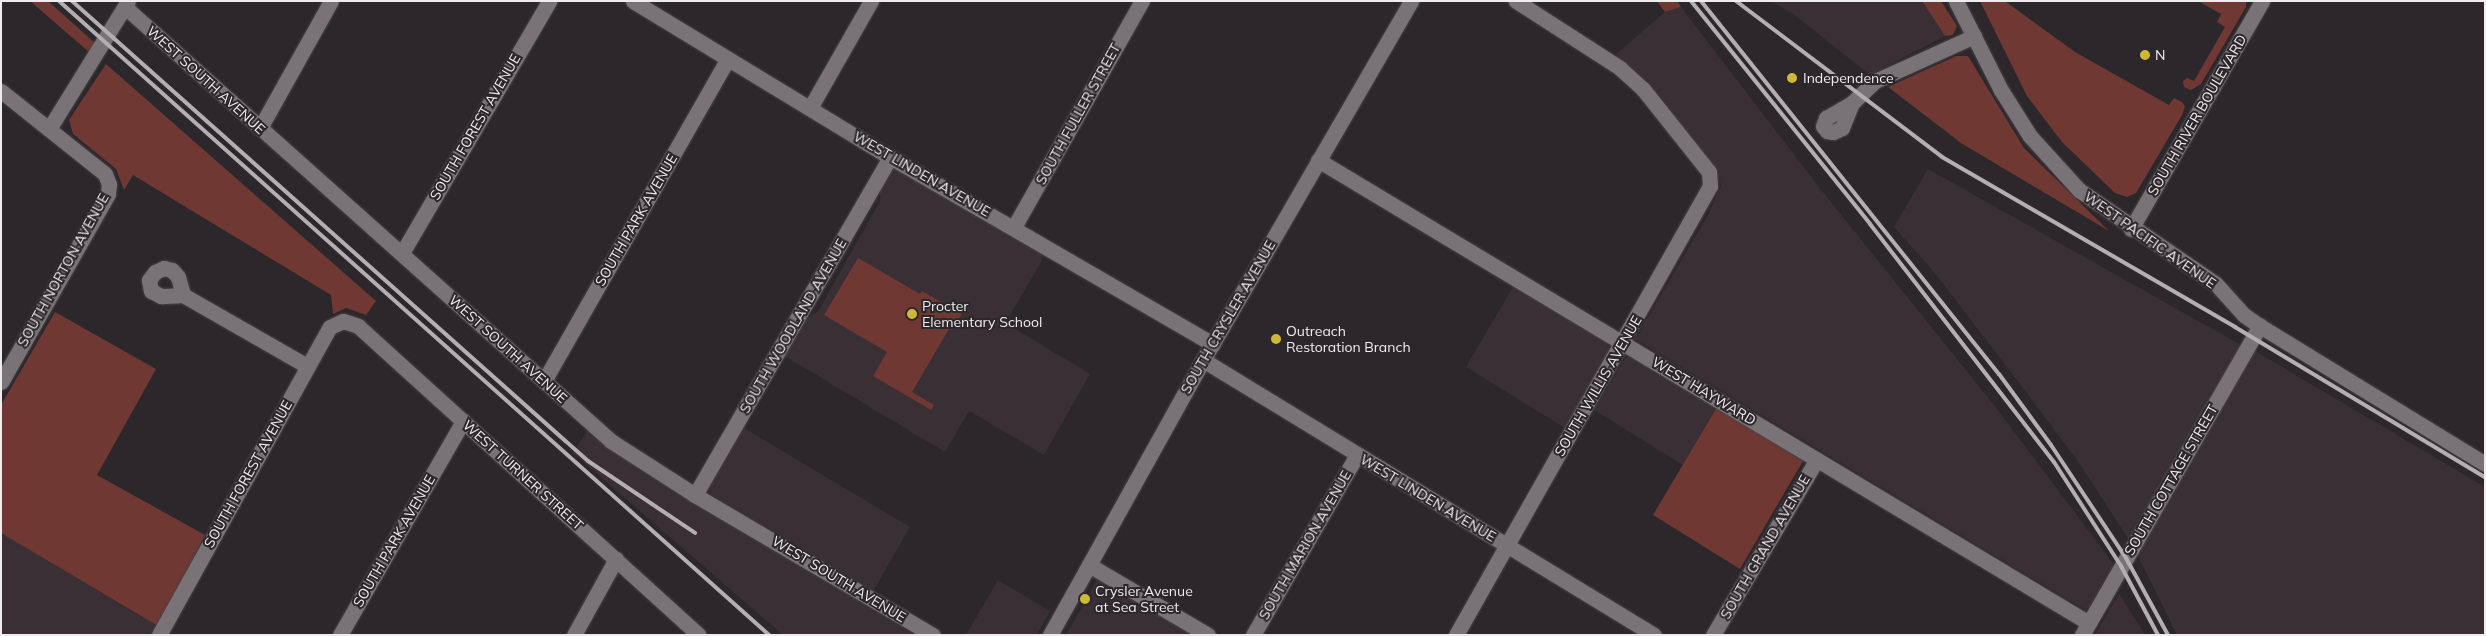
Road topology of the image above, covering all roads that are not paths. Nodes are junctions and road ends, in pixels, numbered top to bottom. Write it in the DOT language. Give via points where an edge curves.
graph roads {
  1 [pos="330,1"];
  2 [pos="549,1"];
  3 [pos="871,1"];
  4 [pos="1142,1"];
  5 [pos="1412,1"];
  6 [pos="1516,1"];
  7 [pos="1956,1"];
  8 [pos="2262,1"];
  9 [pos="641,3"];
  10 [pos="127,4"];
  11 [pos="1974,36"];
  12 [pos="728,59"];
  13 [pos="1,91"];
  14 [pos="1852,103"];
  15 [pos="810,108"];
  16 [pos="260,128"];
  17 [pos="49,129"];
  18 [pos="890,157"];
  19 [pos="1318,160"];
  20 [pos="1014,227"];
  21 [pos="2131,229"];
  22 [pos="402,253"];
  23 [pos="183,295"];
  24 [pos="343,321"];
  25 [pos="2260,326"];
  26 [pos="1622,342"];
  27 [pos="1213,344"];
  28 [pos="1203,360"];
  29 [pos="307,366"];
  30 [pos="544,381"];
  31 [pos="1,382"];
  32 [pos="463,420"];
  33 [pos="1357,455"];
  34 [pos="1817,459"];
  35 [pos="2485,464"];
  36 [pos="695,495"];
  37 [pos="1507,546"];
  38 [pos="616,559"];
  39 [pos="1089,565"];
  40 [pos="2086,629"];
  41 [pos="159,635"];
  42 [pos="340,635"];
  43 [pos="574,635"];
  44 [pos="699,635"];
  45 [pos="933,635"];
  46 [pos="1050,635"];
  47 [pos="1208,635"];
  48 [pos="1253,635"];
  49 [pos="1456,635"];
  50 [pos="1654,635"];
  51 [pos="1713,635"];
  1 -- 16 [label="street"];
  2 -- 22 [label="street, SOUTH FOREST AVENUE"];
  3 -- 15 [label="street"];
  4 -- 20 [label="street, SOUTH FULLER STREET"];
  5 -- 19 [label="street, SOUTH CRYSLER AVENUE"];
  6 -- 26 [label="street, SOUTH WILLIS AVENUE" via="1620,68 1709,172 1710,186"];
  7 -- 11 [label="street, WEST PACIFIC AVENUE"];
  8 -- 21 [label="street, SOUTH RIVER BOULEVARD"];
  9 -- 12 [label="street, WEST LINDEN AVENUE"];
  10 -- 16 [label="street, WEST SOUTH AVENUE"];
  10 -- 17 [label="street"];
  11 -- 14 [label="street" via="1875,81"];
  11 -- 21 [label="street, WEST PACIFIC AVENUE" via="2030,136 2079,190"];
  12 -- 15 [label="street, WEST LINDEN AVENUE"];
  12 -- 30 [label="street, SOUTH PARK AVENUE"];
  13 -- 17 [label="street"];
  15 -- 18 [label="street, WEST LINDEN AVENUE"];
  16 -- 22 [label="street, WEST SOUTH AVENUE"];
  17 -- 31 [label="street, SOUTH NORTON AVENUE" via="105,174 108,194"];
  18 -- 20 [label="street, WEST LINDEN AVENUE"];
  18 -- 36 [label="street, SOUTH WOODLAND AVENUE"];
  19 -- 26 [label="street, WEST HAYWARD"];
  19 -- 27 [label="street, SOUTH CRYSLER AVENUE"];
  20 -- 27 [label="street, WEST LINDEN AVENUE"];
  21 -- 25 [label="street, WEST PACIFIC AVENUE" via="2216,284 2244,315"];
  22 -- 30 [label="street, WEST SOUTH AVENUE"];
  23 -- 29 [label="street"];
  24 -- 29 [label="street, SOUTH FOREST AVENUE" via="330,327"];
  24 -- 32 [label="street, WEST TURNER STREET" via="358,326"];
  25 -- 35 [label="street, WEST PACIFIC AVENUE"];
  25 -- 40 [label="street, SOUTH COTTAGE STREET"];
  26 -- 34 [label="street, WEST HAYWARD"];
  26 -- 37 [label="street, SOUTH WILLIS AVENUE"];
  27 -- 28 [label="street, SOUTH CRYSLER AVENUE"];
  28 -- 33 [label="street, WEST LINDEN AVENUE"];
  28 -- 39 [label="street, SOUTH CRYSLER AVENUE"];
  29 -- 41 [label="street, SOUTH FOREST AVENUE"];
  30 -- 36 [label="street, WEST SOUTH AVENUE" via="611,441"];
  32 -- 38 [label="street, WEST TURNER STREET"];
  32 -- 42 [label="street, SOUTH PARK AVENUE"];
  33 -- 37 [label="street, WEST LINDEN AVENUE"];
  33 -- 48 [label="street, SOUTH MARION AVENUE"];
  34 -- 40 [label="street, WEST HAYWARD"];
  34 -- 51 [label="street, SOUTH GRAND AVENUE"];
  36 -- 45 [label="street, WEST SOUTH AVENUE"];
  37 -- 49 [label="street, SOUTH WILLIS AVENUE"];
  37 -- 50 [label="street, WEST LINDEN AVENUE"];
  38 -- 43 [label="street"];
  38 -- 44 [label="street, WEST TURNER STREET"];
  39 -- 46 [label="street, SOUTH CRYSLER AVENUE"];
  39 -- 47 [label="street"];
}
